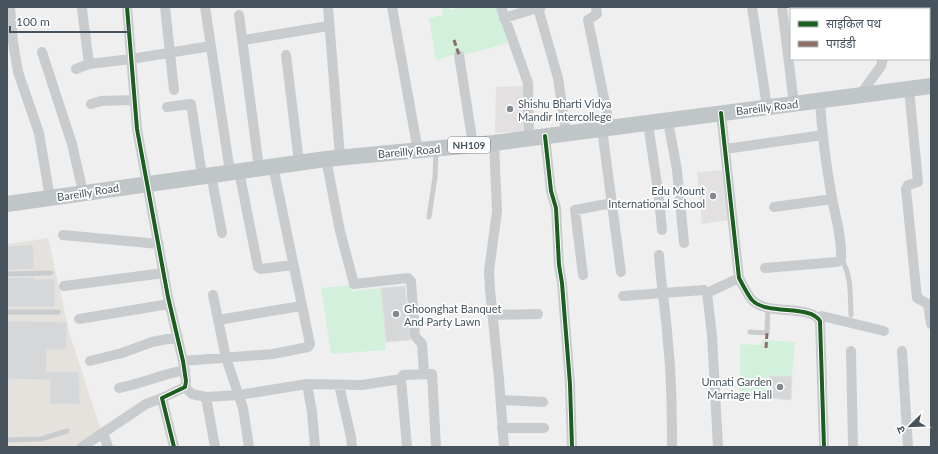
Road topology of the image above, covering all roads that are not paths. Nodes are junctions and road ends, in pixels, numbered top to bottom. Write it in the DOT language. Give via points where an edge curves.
graph roads {
  1 [pos="10,7"];
  2 [pos="127,7"];
  3 [pos="165,7"];
  4 [pos="205,7"];
  5 [pos="328,7"];
  6 [pos="392,7"];
  7 [pos="501,7"];
  8 [pos="540,7"];
  9 [pos="596,7"];
  10 [pos="752,7"];
  11 [pos="782,7"];
  12 [pos="82,9"];
  13 [pos="239,16"];
  14 [pos="504,18"];
  15 [pos="328,26"];
  16 [pos="244,40"];
  17 [pos="211,46"];
  18 [pos="42,52"];
  19 [pos="170,53"];
  20 [pos="286,55"];
  21 [pos="459,55"];
  22 [pos="131,59"];
  23 [pos="883,60"];
  24 [pos="89,64"];
  25 [pos="76,69"];
  26 [pos="931,86"];
  27 [pos="909,89"];
  28 [pos="174,90"];
  29 [pos="860,95"];
  30 [pos="134,100"];
  31 [pos="820,101"];
  32 [pos="91,104"];
  33 [pos="794,104"];
  34 [pos="167,107"];
  35 [pos="767,107"];
  36 [pos="721,113"];
  37 [pos="668,121"];
  38 [pos="648,124"];
  39 [pos="606,129"];
  40 [pos="566,133"];
  41 [pos="822,135"];
  42 [pos="537,137"];
  43 [pos="494,143"];
  44 [pos="473,145"];
  45 [pos="436,149"];
  46 [pos="725,149"];
  47 [pos="418,151"];
  48 [pos="333,158"];
  49 [pos="299,162"];
  50 [pos="266,167"];
  51 [pos="234,171"];
  52 [pos="207,175"];
  53 [pos="147,183"];
  54 [pos="83,192"];
  55 [pos="50,198"];
  56 [pos="832,199"];
  57 [pos="612,203"];
  58 [pos="7,204"];
  59 [pos="774,207"];
  60 [pos="429,217"];
  61 [pos="662,230"];
  62 [pos="222,233"];
  63 [pos="63,235"];
  64 [pos="684,243"];
  65 [pos="159,244"];
  66 [pos="659,255"];
  67 [pos="841,259"];
  68 [pos="293,265"];
  69 [pos="765,268"];
  70 [pos="620,272"];
  71 [pos="51,273"];
  72 [pos="164,273"];
  73 [pos="7,274"];
  74 [pos="583,275"];
  75 [pos="739,278"];
  76 [pos="64,286"];
  77 [pos="707,293"];
  78 [pos="662,294"];
  79 [pos="213,295"];
  80 [pos="623,296"];
  81 [pos="169,304"];
  82 [pos="301,306"];
  83 [pos="768,308"];
  84 [pos="7,312"];
  85 [pos="58,312"];
  86 [pos="538,314"];
  87 [pos="492,315"];
  88 [pos="852,315"];
  89 [pos="818,317"];
  90 [pos="79,319"];
  91 [pos="218,320"];
  92 [pos="931,324"];
  93 [pos="750,332"];
  94 [pos="884,332"];
  95 [pos="178,337"];
  96 [pos="851,351"];
  97 [pos="902,351"];
  98 [pos="226,358"];
  99 [pos="90,361"];
  100 [pos="184,365"];
  101 [pos="424,374"];
  102 [pos="401,379"];
  103 [pos="307,384"];
  104 [pos="339,385"];
  105 [pos="185,387"];
  106 [pos="119,388"];
  107 [pos="239,396"];
  108 [pos="206,397"];
  109 [pos="162,398"];
  110 [pos="500,400"];
  111 [pos="543,402"];
  112 [pos="502,428"];
  113 [pos="544,428"];
  114 [pos="67,432"];
  115 [pos="103,433"];
  116 [pos="7,440"];
  117 [pos="82,447"];
  118 [pos="108,447"];
  119 [pos="174,447"];
  120 [pos="215,447"];
  121 [pos="250,447"];
  122 [pos="315,447"];
  123 [pos="352,447"];
  124 [pos="407,447"];
  125 [pos="436,447"];
  126 [pos="504,447"];
  127 [pos="572,447"];
  128 [pos="672,447"];
  129 [pos="718,447"];
  130 [pos="824,447"];
  131 [pos="853,447"];
  132 [pos="908,447"];
  1 -- 55 [label="street" via="18,72 39,133"];
  2 -- 22 [label="street"];
  3 -- 19 [label="street"];
  4 -- 17 [label="street"];
  5 -- 15 [label="street"];
  6 -- 47 [label="street"];
  7 -- 14 [label="street"];
  8 -- 14 [label="street"];
  8 -- 40 [label="street" via="558,78"];
  9 -- 39 [label="street" via="597,14 588,20"];
  10 -- 35 [label="street"];
  11 -- 33 [label="street"];
  12 -- 24 [label="street"];
  13 -- 16 [label="street"];
  14 -- 42 [label="street" via="528,83"];
  15 -- 16 [label="street"];
  15 -- 48 [label="street"];
  16 -- 50 [label="street"];
  17 -- 19 [label="street"];
  17 -- 51 [label="street"];
  18 -- 54 [label="street" via="72,144"];
  19 -- 22 [label="street"];
  19 -- 28 [label="street"];
  20 -- 49 [label="street"];
  21 -- 44 [label="street"];
  22 -- 24 [label="street"];
  22 -- 30 [label="street"];
  23 -- 29 [label="street"];
  24 -- 25 [label="street"];
  26 -- 27 [label="highway, Bareilly Road / NH109"];
  27 -- 29 [label="highway, Bareilly Road / NH109"];
  27 -- 92 [label="street" via="918,182 908,185 906,189 917,298 928,304"];
  29 -- 31 [label="highway, Bareilly Road / NH109"];
  30 -- 32 [label="street" via="101,101"];
  30 -- 53 [label="street"];
  31 -- 33 [label="highway, Bareilly Road / NH109"];
  31 -- 41 [label="street"];
  33 -- 35 [label="highway, Bareilly Road / NH109"];
  34 -- 52 [label="street" via="191,104"];
  35 -- 36 [label="highway, Bareilly Road / NH109"];
  36 -- 37 [label="highway, Bareilly Road / NH109"];
  36 -- 46 [label="street"];
  37 -- 38 [label="highway, Bareilly Road / NH109"];
  37 -- 64 [label="street" via="677,170"];
  38 -- 39 [label="highway, Bareilly Road / NH109"];
  38 -- 61 [label="street"];
  39 -- 40 [label="highway, Bareilly Road / NH109"];
  39 -- 57 [label="street"];
  40 -- 42 [label="highway, Bareilly Road / NH109"];
  41 -- 46 [label="street"];
  41 -- 56 [label="street"];
  42 -- 43 [label="highway, Bareilly Road / NH109"];
  42 -- 127 [label="street" via="556,208 570,384"];
  43 -- 44 [label="highway, Bareilly Road / NH109"];
  43 -- 87 [label="street" via="497,211 489,272"];
  44 -- 45 [label="highway, Bareilly Road / NH109"];
  45 -- 47 [label="highway, Bareilly Road / NH109"];
  45 -- 60 [label="lane"];
  46 -- 75 [label="street"];
  47 -- 48 [label="highway, Bareilly Road / NH109"];
  48 -- 49 [label="highway, Bareilly Road / NH109"];
  48 -- 101 [label="street" via="340,231 354,284 408,278 411,281 415,336 422,344"];
  49 -- 50 [label="highway, Bareilly Road / NH109"];
  50 -- 51 [label="highway, Bareilly Road / NH109"];
  50 -- 68 [label="street"];
  51 -- 52 [label="highway, Bareilly Road / NH109"];
  51 -- 68 [label="street" via="258,267 261,269"];
  52 -- 53 [label="highway, Bareilly Road / NH109"];
  52 -- 62 [label="street"];
  53 -- 54 [label="highway, Bareilly Road / NH109"];
  53 -- 65 [label="street"];
  54 -- 55 [label="highway, Bareilly Road / NH109"];
  55 -- 58 [label="highway, Bareilly Road / NH109"];
  56 -- 59 [label="street"];
  56 -- 67 [label="street" via="842,248"];
  57 -- 70 [label="street"];
  57 -- 74 [label="street" via="575,210"];
  63 -- 65 [label="street"];
  65 -- 72 [label="street"];
  66 -- 78 [label="street"];
  67 -- 69 [label="street" via="837,262"];
  67 -- 88 [label="lane" via="849,277"];
  68 -- 82 [label="street"];
  71 -- 73 [label="lane"];
  72 -- 76 [label="street"];
  72 -- 81 [label="street"];
  75 -- 77 [label="street"];
  75 -- 83 [label="street" via="753,301"];
  77 -- 78 [label="street" via="704,290"];
  77 -- 129 [label="street"];
  78 -- 80 [label="street"];
  78 -- 128 [label="street" via="668,343"];
  79 -- 91 [label="street"];
  81 -- 90 [label="street"];
  81 -- 95 [label="street"];
  82 -- 91 [label="street"];
  82 -- 98 [label="street" via="310,344 308,346 273,354"];
  83 -- 89 [label="street" via="813,314"];
  83 -- 93 [label="lane" via="767,333"];
  84 -- 85 [label="lane"];
  86 -- 87 [label="street"];
  87 -- 110 [label="street"];
  89 -- 94 [label="street"];
  89 -- 130 [label="street" via="822,342"];
  91 -- 98 [label="street"];
  95 -- 99 [label="street" via="152,342"];
  95 -- 100 [label="street"];
  96 -- 131 [label="street"];
  97 -- 132 [label="street"];
  98 -- 100 [label="street"];
  98 -- 107 [label="street"];
  100 -- 105 [label="street"];
  100 -- 106 [label="street"];
  101 -- 102 [label="street" via="402,375"];
  101 -- 125 [label="street" via="432,376"];
  102 -- 104 [label="street" via="362,385"];
  102 -- 124 [label="street"];
  103 -- 104 [label="street"];
  103 -- 107 [label="street"];
  103 -- 122 [label="street"];
  104 -- 123 [label="street"];
  105 -- 108 [label="street" via="192,394"];
  105 -- 109 [label="street"];
  107 -- 108 [label="street"];
  107 -- 121 [label="street"];
  108 -- 120 [label="street"];
  109 -- 115 [label="street" via="146,404"];
  109 -- 119 [label="street"];
  110 -- 111 [label="street"];
  110 -- 112 [label="street"];
  112 -- 113 [label="street"];
  112 -- 126 [label="street"];
  114 -- 116 [label="lane" via="41,439"];
  115 -- 117 [label="street"];
  115 -- 118 [label="street"];
}
